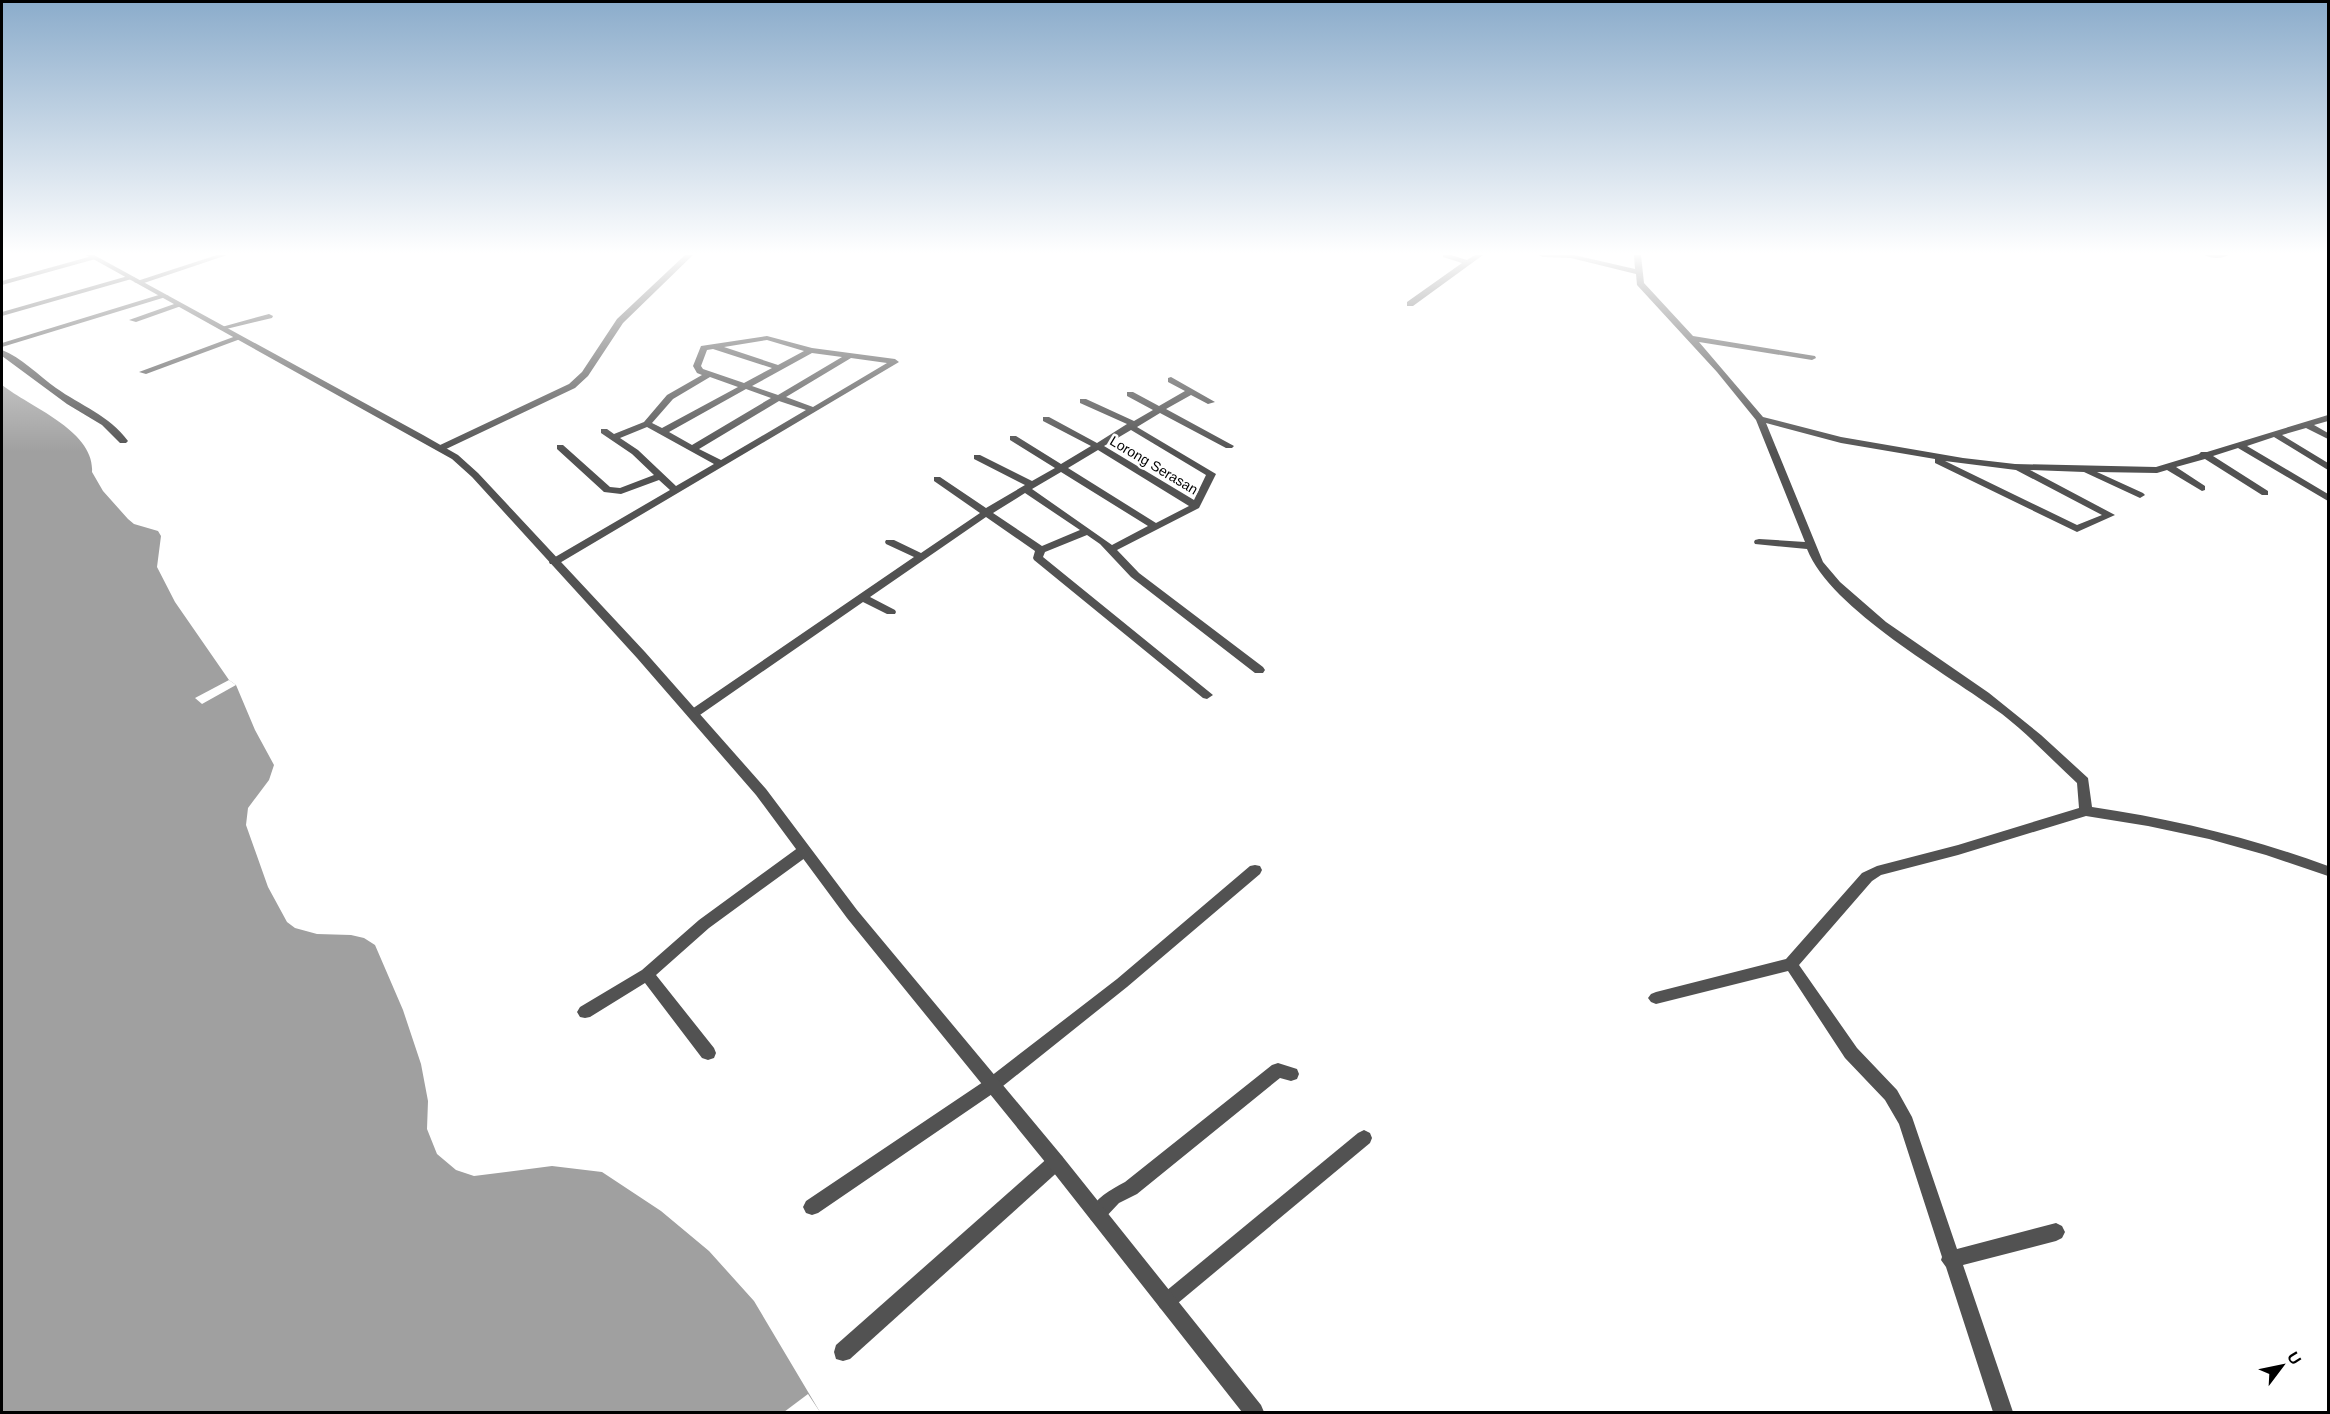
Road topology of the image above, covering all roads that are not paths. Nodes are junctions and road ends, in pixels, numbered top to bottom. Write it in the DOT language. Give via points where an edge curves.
graph roads {
  1 [pos="82,321"];
  2 [pos="209,321"];
  3 [pos="247,321"];
  4 [pos="620,321"];
  5 [pos="1675,321"];
  6 [pos="222,328"];
  7 [pos="239,338"];
  8 [pos="1690,338"];
  9 [pos="2,345"];
  10 [pos="711,346"];
  11 [pos="812,350"];
  12 [pos="2,352"];
  13 [pos="851,355"];
  14 [pos="1812,358"];
  15 [pos="779,368"];
  16 [pos="143,372"];
  17 [pos="708,375"];
  18 [pos="1171,381"];
  19 [pos="745,387"];
  20 [pos="1191,391"];
  21 [pos="1130,394"];
  22 [pos="779,399"];
  23 [pos="1083,401"];
  24 [pos="1211,402"];
  25 [pos="814,410"];
  26 [pos="1159,410"];
  27 [pos="2328,418"];
  28 [pos="1046,419"];
  29 [pos="1760,419"];
  30 [pos="647,424"];
  31 [pos="1132,425"];
  32 [pos="2309,426"];
  33 [pos="604,431"];
  34 [pos="662,432"];
  35 [pos="2276,435"];
  36 [pos="2328,436"];
  37 [pos="615,437"];
  38 [pos="1013,438"];
  39 [pos="123,441"];
  40 [pos="2239,445"];
  41 [pos="1097,446"];
  42 [pos="1229,446"];
  43 [pos="560,447"];
  44 [pos="441,448"];
  45 [pos="692,449"];
  46 [pos="2204,454"];
  47 [pos="1926,455"];
  48 [pos="977,457"];
  49 [pos="721,464"];
  50 [pos="2015,466"];
  51 [pos="2167,466"];
  52 [pos="1061,467"];
  53 [pos="2328,467"];
  54 [pos="2082,469"];
  55 [pos="660,476"];
  56 [pos="937,479"];
  57 [pos="1028,487"];
  58 [pos="2202,488"];
  59 [pos="676,490"];
  60 [pos="2265,493"];
  61 [pos="2140,495"];
  62 [pos="2327,503"];
  63 [pos="1196,506"];
  64 [pos="987,512"];
  65 [pos="1156,527"];
  66 [pos="1087,531"];
  67 [pos="891,542"];
  68 [pos="1759,542"];
  69 [pos="1810,546"];
  70 [pos="1112,549"];
  71 [pos="1041,550"];
  72 [pos="921,557"];
  73 [pos="554,562"];
  74 [pos="863,598"];
  75 [pos="891,612"];
  76 [pos="1259,670"];
  77 [pos="1207,695"];
  78 [pos="693,714"];
  79 [pos="2086,811"];
  80 [pos="804,851"];
  81 [pos="1254,870"];
  82 [pos="2328,871"];
  83 [pos="1791,964"];
  84 [pos="647,974"];
  85 [pos="1656,998"];
  86 [pos="585,1011"];
  87 [pos="708,1053"];
  88 [pos="1291,1074"];
  89 [pos="992,1085"];
  90 [pos="1364,1138"];
  91 [pos="1056,1162"];
  92 [pos="812,1208"];
  93 [pos="1097,1214"];
  94 [pos="2056,1232"];
  95 [pos="1950,1260"];
  96 [pos="1166,1302"];
  97 [pos="843,1352"];
  98 [pos="1254,1413"];
  99 [pos="2003,1413"];
  1 -- 9 [label="street"];
  2 -- 6 [label="street"];
  3 -- 6 [label="street"];
  4 -- 44 [label="street" via="585,374 572,386"];
  5 -- 8 [label="street"];
  6 -- 7 [label="street"];
  7 -- 16 [label="street"];
  7 -- 44 [label="street"];
  8 -- 14 [label="street"];
  8 -- 29 [label="street"];
  10 -- 11 [label="street" via="767,338"];
  10 -- 15 [label="street"];
  10 -- 17 [label="street" via="703,349 697,366"];
  11 -- 13 [label="street"];
  11 -- 15 [label="street"];
  12 -- 39 [label="street" via="100,419"];
  13 -- 22 [label="street"];
  13 -- 25 [label="street" via="895,362"];
  15 -- 19 [label="street"];
  17 -- 19 [label="street"];
  17 -- 30 [label="street" via="670,397"];
  18 -- 20 [label="street"];
  19 -- 22 [label="street"];
  19 -- 34 [label="street"];
  20 -- 24 [label="street"];
  20 -- 26 [label="street"];
  21 -- 26 [label="street"];
  22 -- 25 [label="street"];
  22 -- 45 [label="street"];
  23 -- 31 [label="street"];
  25 -- 49 [label="street"];
  26 -- 31 [label="street"];
  26 -- 42 [label="street"];
  27 -- 32 [label="street"];
  28 -- 41 [label="street, Lorong Serasan"];
  29 -- 47 [label="street" via="1841,440"];
  29 -- 69 [label="street"];
  30 -- 34 [label="street"];
  30 -- 37 [label="street"];
  31 -- 41 [label="street"];
  31 -- 63 [label="street" via="1210,472"];
  32 -- 35 [label="street"];
  32 -- 36 [label="street"];
  33 -- 37 [label="street"];
  34 -- 45 [label="street"];
  35 -- 40 [label="street"];
  35 -- 53 [label="street"];
  37 -- 55 [label="street"];
  38 -- 52 [label="street"];
  40 -- 46 [label="street"];
  40 -- 62 [label="street"];
  41 -- 52 [label="street"];
  41 -- 63 [label="street, Lorong Serasan"];
  43 -- 55 [label="street" via="607,490 621,491"];
  44 -- 73 [label="street" via="475,475"];
  45 -- 49 [label="street"];
  46 -- 51 [label="street"];
  46 -- 60 [label="street"];
  47 -- 50 [label="street"];
  47 -- 50 [label="street" via="2077,530 2110,515"];
  48 -- 57 [label="street"];
  49 -- 59 [label="street"];
  50 -- 54 [label="street"];
  51 -- 54 [label="street" via="2157,470"];
  51 -- 58 [label="street"];
  52 -- 57 [label="street"];
  52 -- 65 [label="street"];
  54 -- 61 [label="street"];
  55 -- 59 [label="street"];
  56 -- 64 [label="street"];
  57 -- 64 [label="street"];
  57 -- 66 [label="street"];
  59 -- 73 [label="street"];
  63 -- 65 [label="street"];
  64 -- 71 [label="street"];
  64 -- 72 [label="street"];
  65 -- 70 [label="street"];
  66 -- 70 [label="street"];
  66 -- 71 [label="street"];
  67 -- 72 [label="street"];
  68 -- 69 [label="street"];
  69 -- 79 [label="street" via="1833,584 2009,714 2083,781"];
  70 -- 76 [label="street" via="1135,575"];
  71 -- 77 [label="street" via="1038,558"];
  72 -- 74 [label="street"];
  73 -- 78 [label="street"];
  74 -- 75 [label="street"];
  74 -- 78 [label="street"];
  78 -- 80 [label="street" via="761,792"];
  79 -- 82 [label="street" via="2166,822 2219,835"];
  79 -- 83 [label="street" via="1877,871 1867,877"];
  80 -- 84 [label="street" via="704,924"];
  80 -- 89 [label="street"];
  81 -- 89 [label="street" via="1122,983"];
  83 -- 85 [label="street"];
  83 -- 95 [label="street" via="1851,1053 1900,1109"];
  84 -- 86 [label="street"];
  84 -- 87 [label="street"];
  88 -- 93 [label="street" via="1278,1070 1131,1188 1113,1197"];
  89 -- 91 [label="street"];
  89 -- 92 [label="street"];
  90 -- 96 [label="street"];
  91 -- 93 [label="street"];
  91 -- 97 [label="street"];
  93 -- 96 [label="street"];
  94 -- 95 [label="street"];
  95 -- 99 [label="street"];
  96 -- 98 [label="street"];
}
